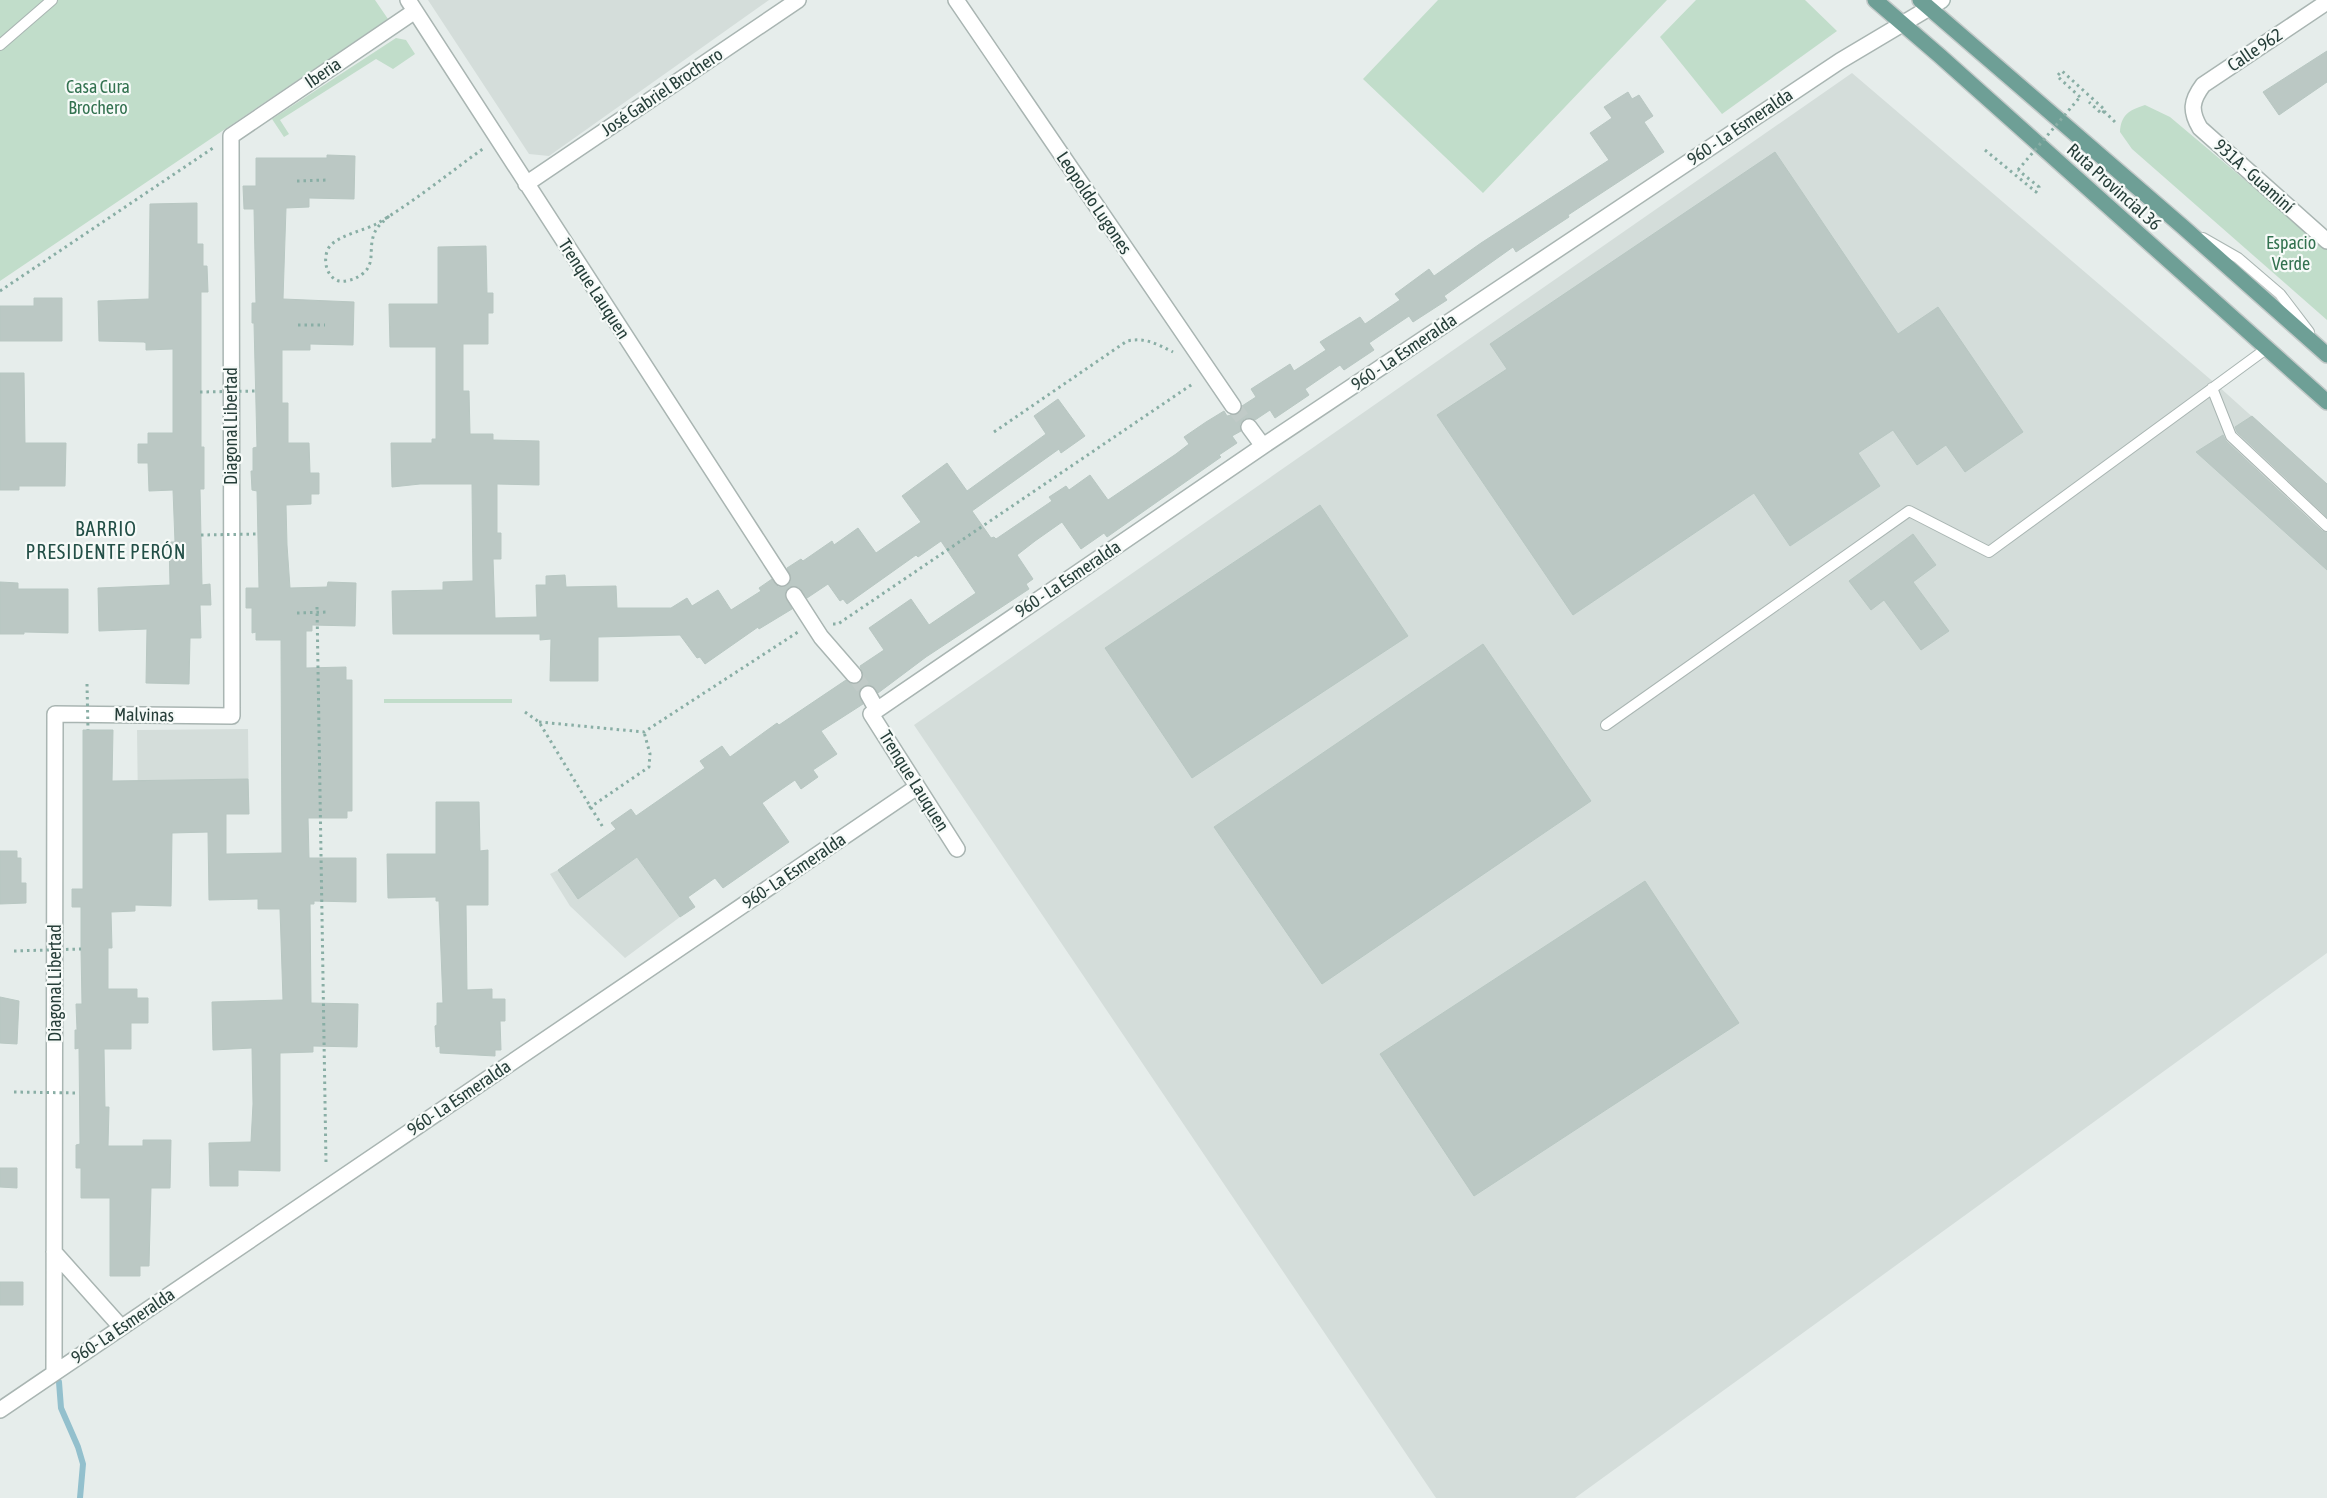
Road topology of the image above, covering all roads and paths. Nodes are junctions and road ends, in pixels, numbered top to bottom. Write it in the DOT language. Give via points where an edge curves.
graph roads {
  1 [pos="52,0"];
  2 [pos="798,0"];
  3 [pos="956,0"];
  4 [pos="1875,0"];
  5 [pos="1942,0"];
  6 [pos="2327,2"];
  7 [pos="1924,4"];
  8 [pos="411,6"];
  9 [pos="1901,23"];
  10 [pos="0,45"];
  11 [pos="2089,102"];
  12 [pos="2193,106"];
  13 [pos="2104,112"];
  14 [pos="2115,122"];
  15 [pos="231,136"];
  16 [pos="497,139"];
  17 [pos="1985,150"];
  18 [pos="296,180"];
  19 [pos="327,180"];
  20 [pos="526,184"];
  21 [pos="389,216"];
  22 [pos="2327,241"];
  23 [pos="0,291"];
  24 [pos="298,325"];
  25 [pos="325,325"];
  26 [pos="2266,349"];
  27 [pos="2326,354"];
  28 [pos="1197,355"];
  29 [pos="1194,383"];
  30 [pos="2212,388"];
  31 [pos="256,391"];
  32 [pos="200,392"];
  33 [pos="2327,402"];
  34 [pos="1233,406"];
  35 [pos="1248,427"];
  36 [pos="994,432"];
  37 [pos="1262,446"];
  38 [pos="2327,526"];
  39 [pos="258,534"];
  40 [pos="201,535"];
  41 [pos="782,578"];
  42 [pos="794,595"];
  43 [pos="317,607"];
  44 [pos="327,612"];
  45 [pos="297,613"];
  46 [pos="815,628"];
  47 [pos="854,675"];
  48 [pos="87,684"];
  49 [pos="868,694"];
  50 [pos="525,712"];
  51 [pos="874,712"];
  52 [pos="55,714"];
  53 [pos="232,716"];
  54 [pos="540,722"];
  55 [pos="1606,725"];
  56 [pos="88,730"];
  57 [pos="644,732"];
  58 [pos="917,787"];
  59 [pos="590,808"];
  60 [pos="604,829"];
  61 [pos="956,849"];
  62 [pos="81,949"];
  63 [pos="14,951"];
  64 [pos="14,1092"];
  65 [pos="79,1093"];
  66 [pos="326,1163"];
  67 [pos="54,1252"];
  68 [pos="121,1328"];
  69 [pos="54,1373"];
  70 [pos="0,1410"];
  1 -- 10 [label="lane"];
  2 -- 20 [label="street, José Gabriel Brochero"];
  3 -- 28 [label="street, Leopoldo Lugones"];
  4 -- 9 [label="main road, Ruta Provincial 36"];
  5 -- 7 [label="street, 960 - La Esmeralda"];
  6 -- 12 [label="street, Calle 962" via="2203,85 2195,95"];
  7 -- 9 [label="street, 960 - La Esmeralda"];
  7 -- 27 [label="main road, Ruta Provincial 36"];
  8 -- 15 [label="street, Iberia"];
  8 -- 16 [label="street, Trenque Lauquen"];
  9 -- 26 [label="main road, Ruta Provincial 36"];
  9 -- 37 [label="street, 960 - La Esmeralda"];
  11 -- 13 [label="path" via="2102,114"];
  12 -- 22 [label="street, 931A - Guaminí" via="2193,116 2200,128"];
  13 -- 14 [label="path"];
  13 -- 17 [label="path, bridge" via="2062,71 2057,76 2080,97 2018,170 2039,187 2036,192"];
  15 -- 23 [label="path"];
  15 -- 53 [label="street, Diagonal Libertad"];
  16 -- 20 [label="street, Trenque Lauquen"];
  16 -- 21 [label="path"];
  18 -- 19 [label="path"];
  20 -- 41 [label="street, Trenque Lauquen"];
  21 -- 21 [label="path" via="334,242 326,256 331,276 340,281 362,275 370,266 374,234"];
  24 -- 25 [label="path"];
  26 -- 30 [label="lane"];
  26 -- 33 [label="main road, Ruta Provincial 36"];
  28 -- 34 [label="street, Leopoldo Lugones"];
  28 -- 36 [label="path" via="1184,357 1150,340 1127,341"];
  29 -- 46 [label="path" via="838,624"];
  30 -- 38 [label="lane" via="2231,436"];
  30 -- 55 [label="lane" via="1989,552 1909,511"];
  31 -- 32 [label="path, bridge"];
  35 -- 37 [label="street"];
  37 -- 51 [label="street, 960 - La Esmeralda"];
  39 -- 40 [label="path, bridge"];
  42 -- 46 [label="street"];
  43 -- 66 [label="path"];
  44 -- 45 [label="path, bridge"];
  46 -- 47 [label="street"];
  46 -- 57 [label="path" via="801,630"];
  48 -- 56 [label="path, bridge"];
  49 -- 51 [label="street, Trenque Lauquen"];
  50 -- 54 [label="path"];
  51 -- 58 [label="street, Trenque Lauquen"];
  52 -- 53 [label="street, Malvinas"];
  52 -- 67 [label="street, Diagonal Libertad"];
  54 -- 57 [label="path"];
  54 -- 59 [label="path"];
  57 -- 59 [label="path" via="650,754 649,767"];
  58 -- 61 [label="street, Trenque Lauquen"];
  58 -- 68 [label="street, 960- La Esmeralda"];
  59 -- 60 [label="path"];
  62 -- 63 [label="path, bridge"];
  64 -- 65 [label="path, bridge"];
  67 -- 68 [label="street"];
  67 -- 69 [label="street, Diagonal Libertad"];
  68 -- 69 [label="street, 960- La Esmeralda"];
  69 -- 70 [label="street, 960- La Esmeralda"];
}
